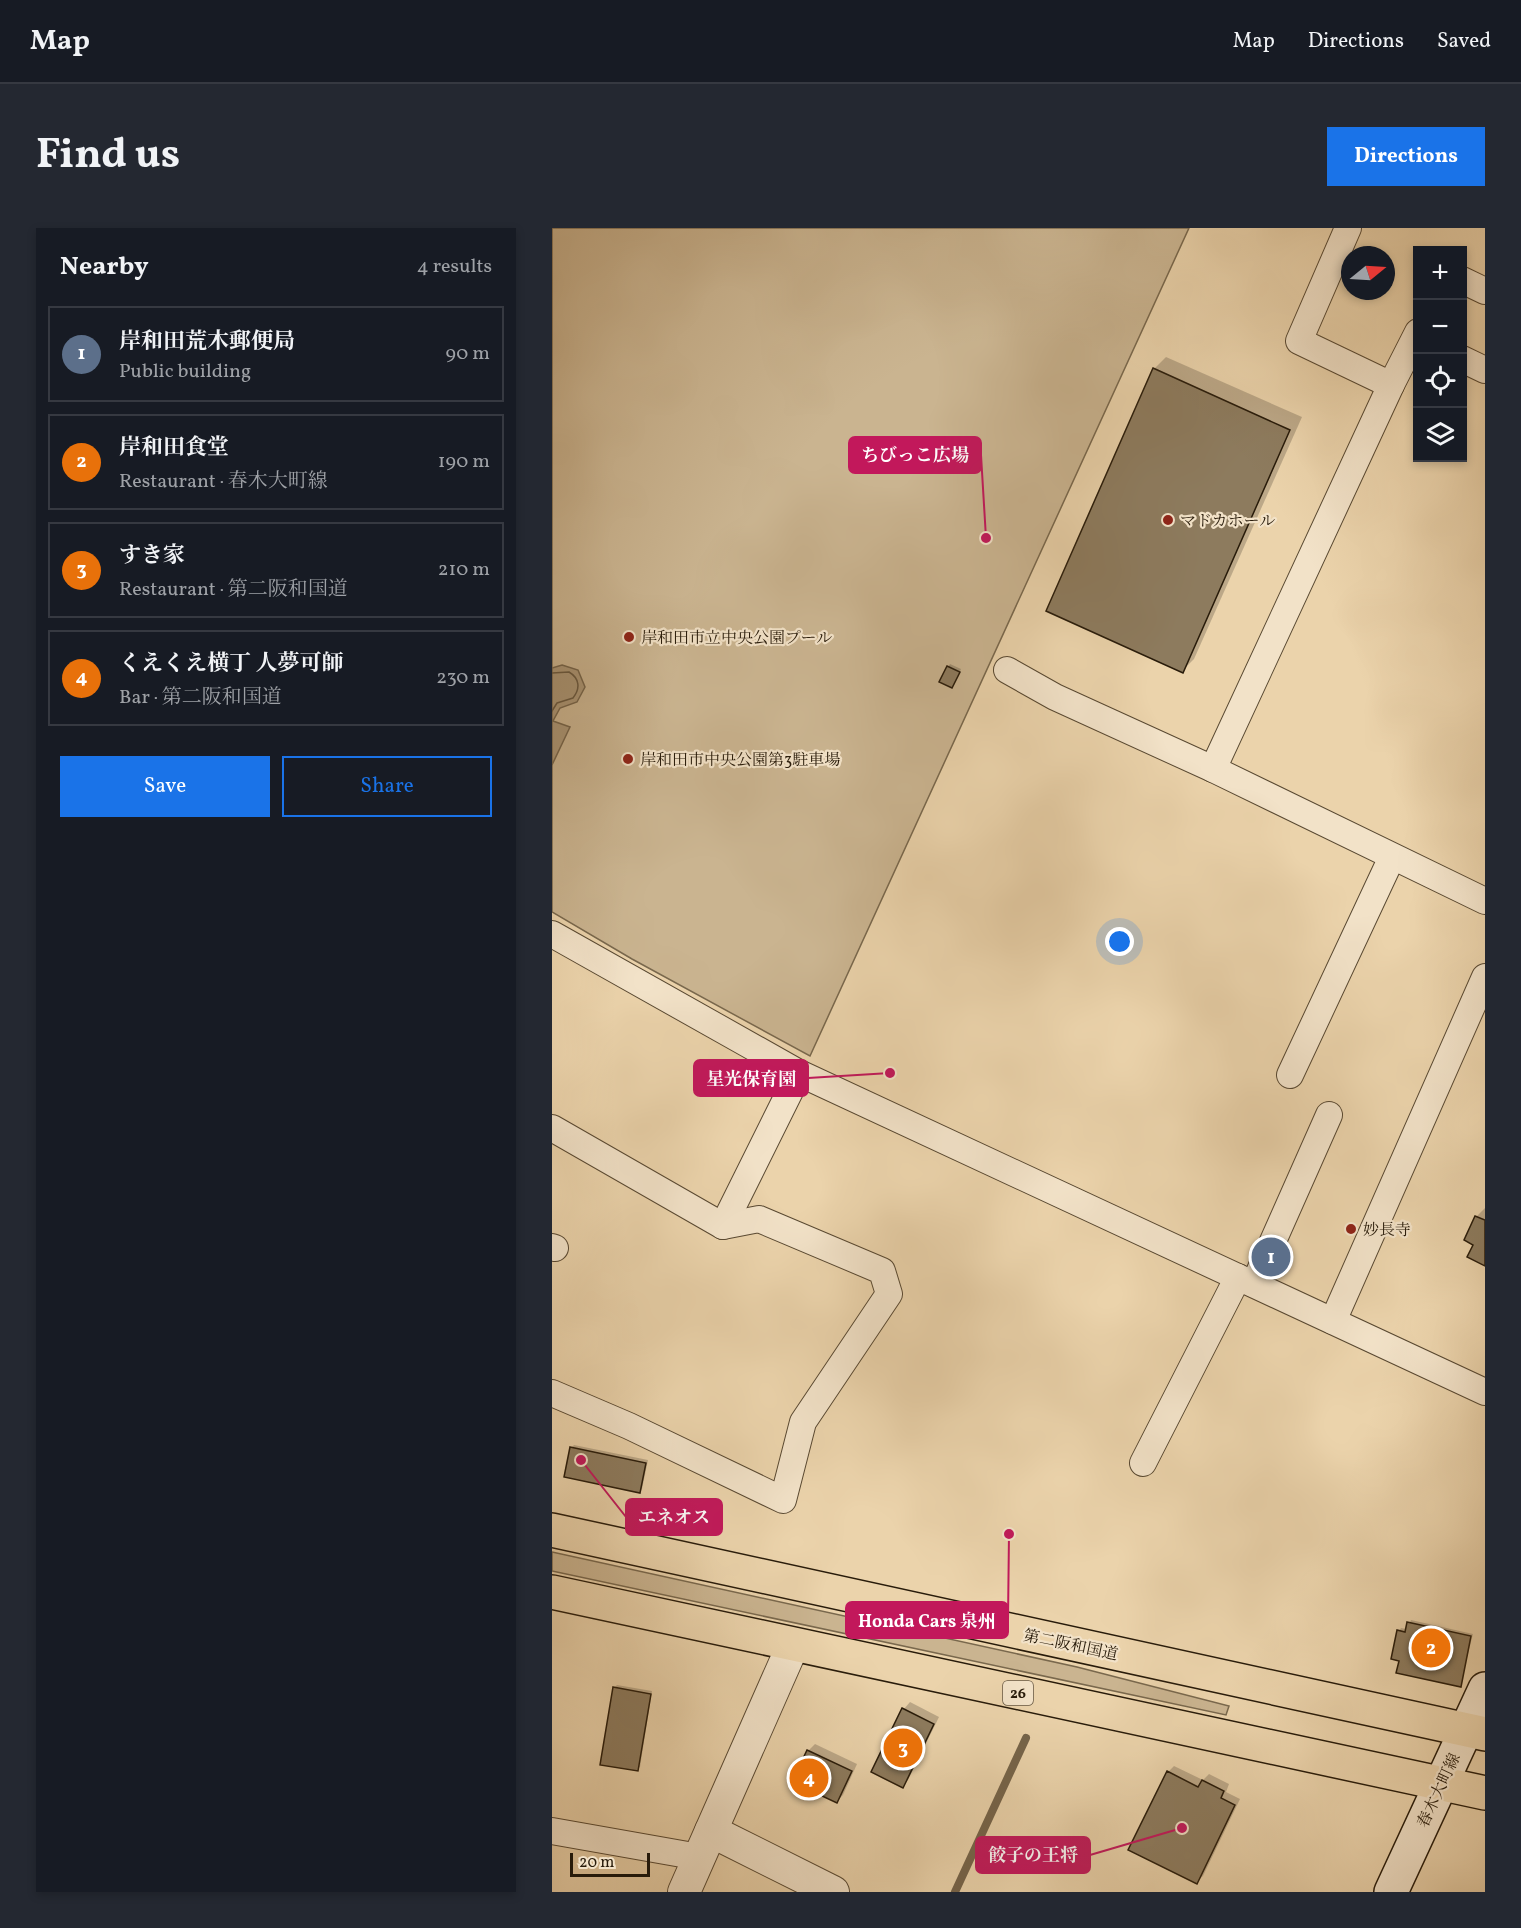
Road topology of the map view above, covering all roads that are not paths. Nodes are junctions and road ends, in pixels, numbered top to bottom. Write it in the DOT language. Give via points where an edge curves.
graph roads {
  1 [pos="1348,228"];
  2 [pos="1467,282"];
  3 [pos="1485,291"];
  4 [pos="1413,343"];
  5 [pos="1467,361"];
  6 [pos="1485,370"];
  7 [pos="1391,385"];
  8 [pos="1007,670"];
  9 [pos="1213,769"];
  10 [pos="1392,857"];
  11 [pos="1485,901"];
  12 [pos="552,934"];
  13 [pos="1485,977"];
  14 [pos="799,1073"];
  15 [pos="1290,1076"];
  16 [pos="1329,1115"];
  17 [pos="552,1128"];
  18 [pos="723,1226"];
  19 [pos="1246,1281"];
  20 [pos="1333,1322"];
  21 [pos="1485,1392"];
  22 [pos="552,1393"];
  23 [pos="1143,1463"];
  24 [pos="552,1530"];
  25 [pos="552,1592"];
  26 [pos="793,1644"];
  27 [pos="1485,1689"];
  28 [pos="1475,1732"];
  29 [pos="1441,1783"];
  30 [pos="1485,1793"];
  31 [pos="552,1831"];
  32 [pos="705,1844"];
  33 [pos="684,1892"];
  34 [pos="833,1892"];
  35 [pos="1391,1892"];
  1 -- 7 [label="street" via="1299,341"];
  2 -- 3 [label="street"];
  4 -- 7 [label="street"];
  5 -- 6 [label="street"];
  7 -- 9 [label="street"];
  8 -- 9 [label="street" via="1055,697"];
  9 -- 10 [label="street"];
  10 -- 11 [label="street"];
  10 -- 15 [label="street"];
  12 -- 14 [label="street"];
  13 -- 20 [label="street"];
  14 -- 18 [label="street"];
  14 -- 19 [label="street"];
  16 -- 19 [label="street"];
  17 -- 18 [label="street"];
  18 -- 22 [label="street" via="759,1219 882,1271 889,1294 804,1422 783,1500"];
  19 -- 20 [label="street"];
  19 -- 23 [label="street"];
  20 -- 21 [label="street"];
  24 -- 28 [label="highway, 第二阪和国道"];
  25 -- 26 [label="highway, 26"];
  26 -- 29 [label="highway, 26"];
  26 -- 32 [label="street"];
  27 -- 28 [label="main road, 春木大町線"];
  28 -- 29 [label="main road, 春木大町線"];
  29 -- 30 [label="highway, 26"];
  29 -- 35 [label="main road, 春木大町線"];
  31 -- 32 [label="street"];
  32 -- 33 [label="street"];
  32 -- 34 [label="street"];
}
